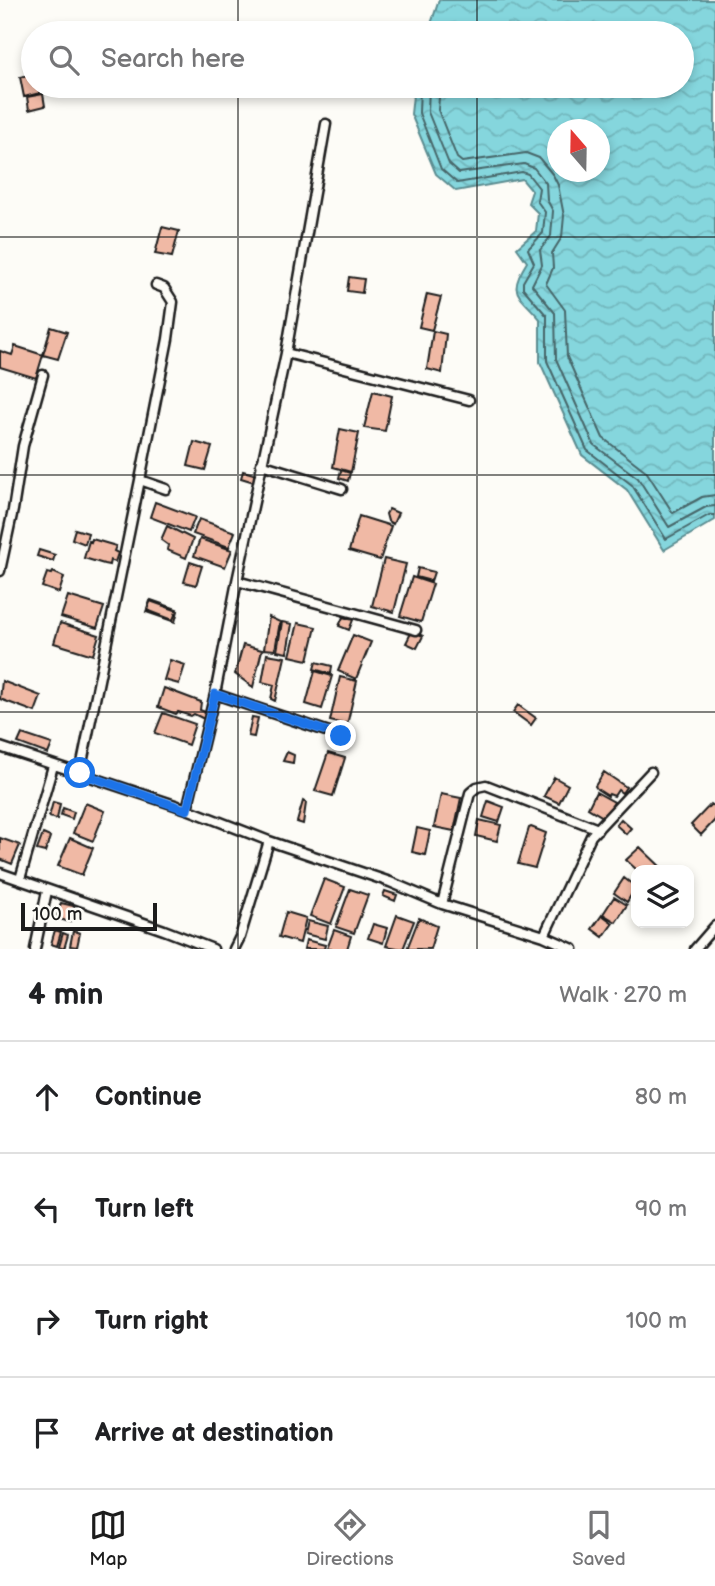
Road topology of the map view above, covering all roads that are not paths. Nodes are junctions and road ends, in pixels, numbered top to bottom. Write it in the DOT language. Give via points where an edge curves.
graph roads {
  1 [pos="326,124"];
  2 [pos="156,285"];
  3 [pos="286,354"];
  4 [pos="43,375"];
  5 [pos="469,400"];
  6 [pos="261,464"];
  7 [pos="140,480"];
  8 [pos="166,489"];
  9 [pos="342,489"];
  10 [pos="0,571"];
  11 [pos="237,581"];
  12 [pos="416,630"];
  13 [pos="215,694"];
  14 [pos="341,736"];
  15 [pos="0,747"];
  16 [pos="53,766"];
  17 [pos="651,772"];
  18 [pos="80,773"];
  19 [pos="187,810"];
  20 [pos="598,829"];
  21 [pos="269,841"];
  22 [pos="0,873"];
  23 [pos="20,879"];
  24 [pos="47,891"];
  25 [pos="442,904"];
  26 [pos="715,926"];
  27 [pos="544,936"];
  28 [pos="35,949"];
  29 [pos="213,949"];
  30 [pos="234,949"];
  31 [pos="573,949"];
  32 [pos="695,949"];
  1 -- 3 [label="street"];
  2 -- 7 [label="street" via="164,288 173,302"];
  3 -- 5 [label="street"];
  3 -- 6 [label="street"];
  4 -- 10 [label="street" via="23,446"];
  6 -- 9 [label="street"];
  6 -- 11 [label="street"];
  7 -- 8 [label="street"];
  7 -- 18 [label="street"];
  11 -- 12 [label="street"];
  11 -- 13 [label="street"];
  13 -- 14 [label="street"];
  13 -- 19 [label="street"];
  15 -- 16 [label="street"];
  16 -- 18 [label="street"];
  16 -- 23 [label="street"];
  17 -- 20 [label="street"];
  18 -- 19 [label="street"];
  19 -- 21 [label="street"];
  20 -- 25 [label="street" via="486,785 477,786 470,793"];
  20 -- 27 [label="street"];
  21 -- 25 [label="street" via="390,881"];
  21 -- 30 [label="street"];
  22 -- 23 [label="street"];
  23 -- 24 [label="street"];
  24 -- 28 [label="street"];
  24 -- 29 [label="street"];
  25 -- 27 [label="street"];
  26 -- 32 [label="street"];
  27 -- 31 [label="street"];
}
